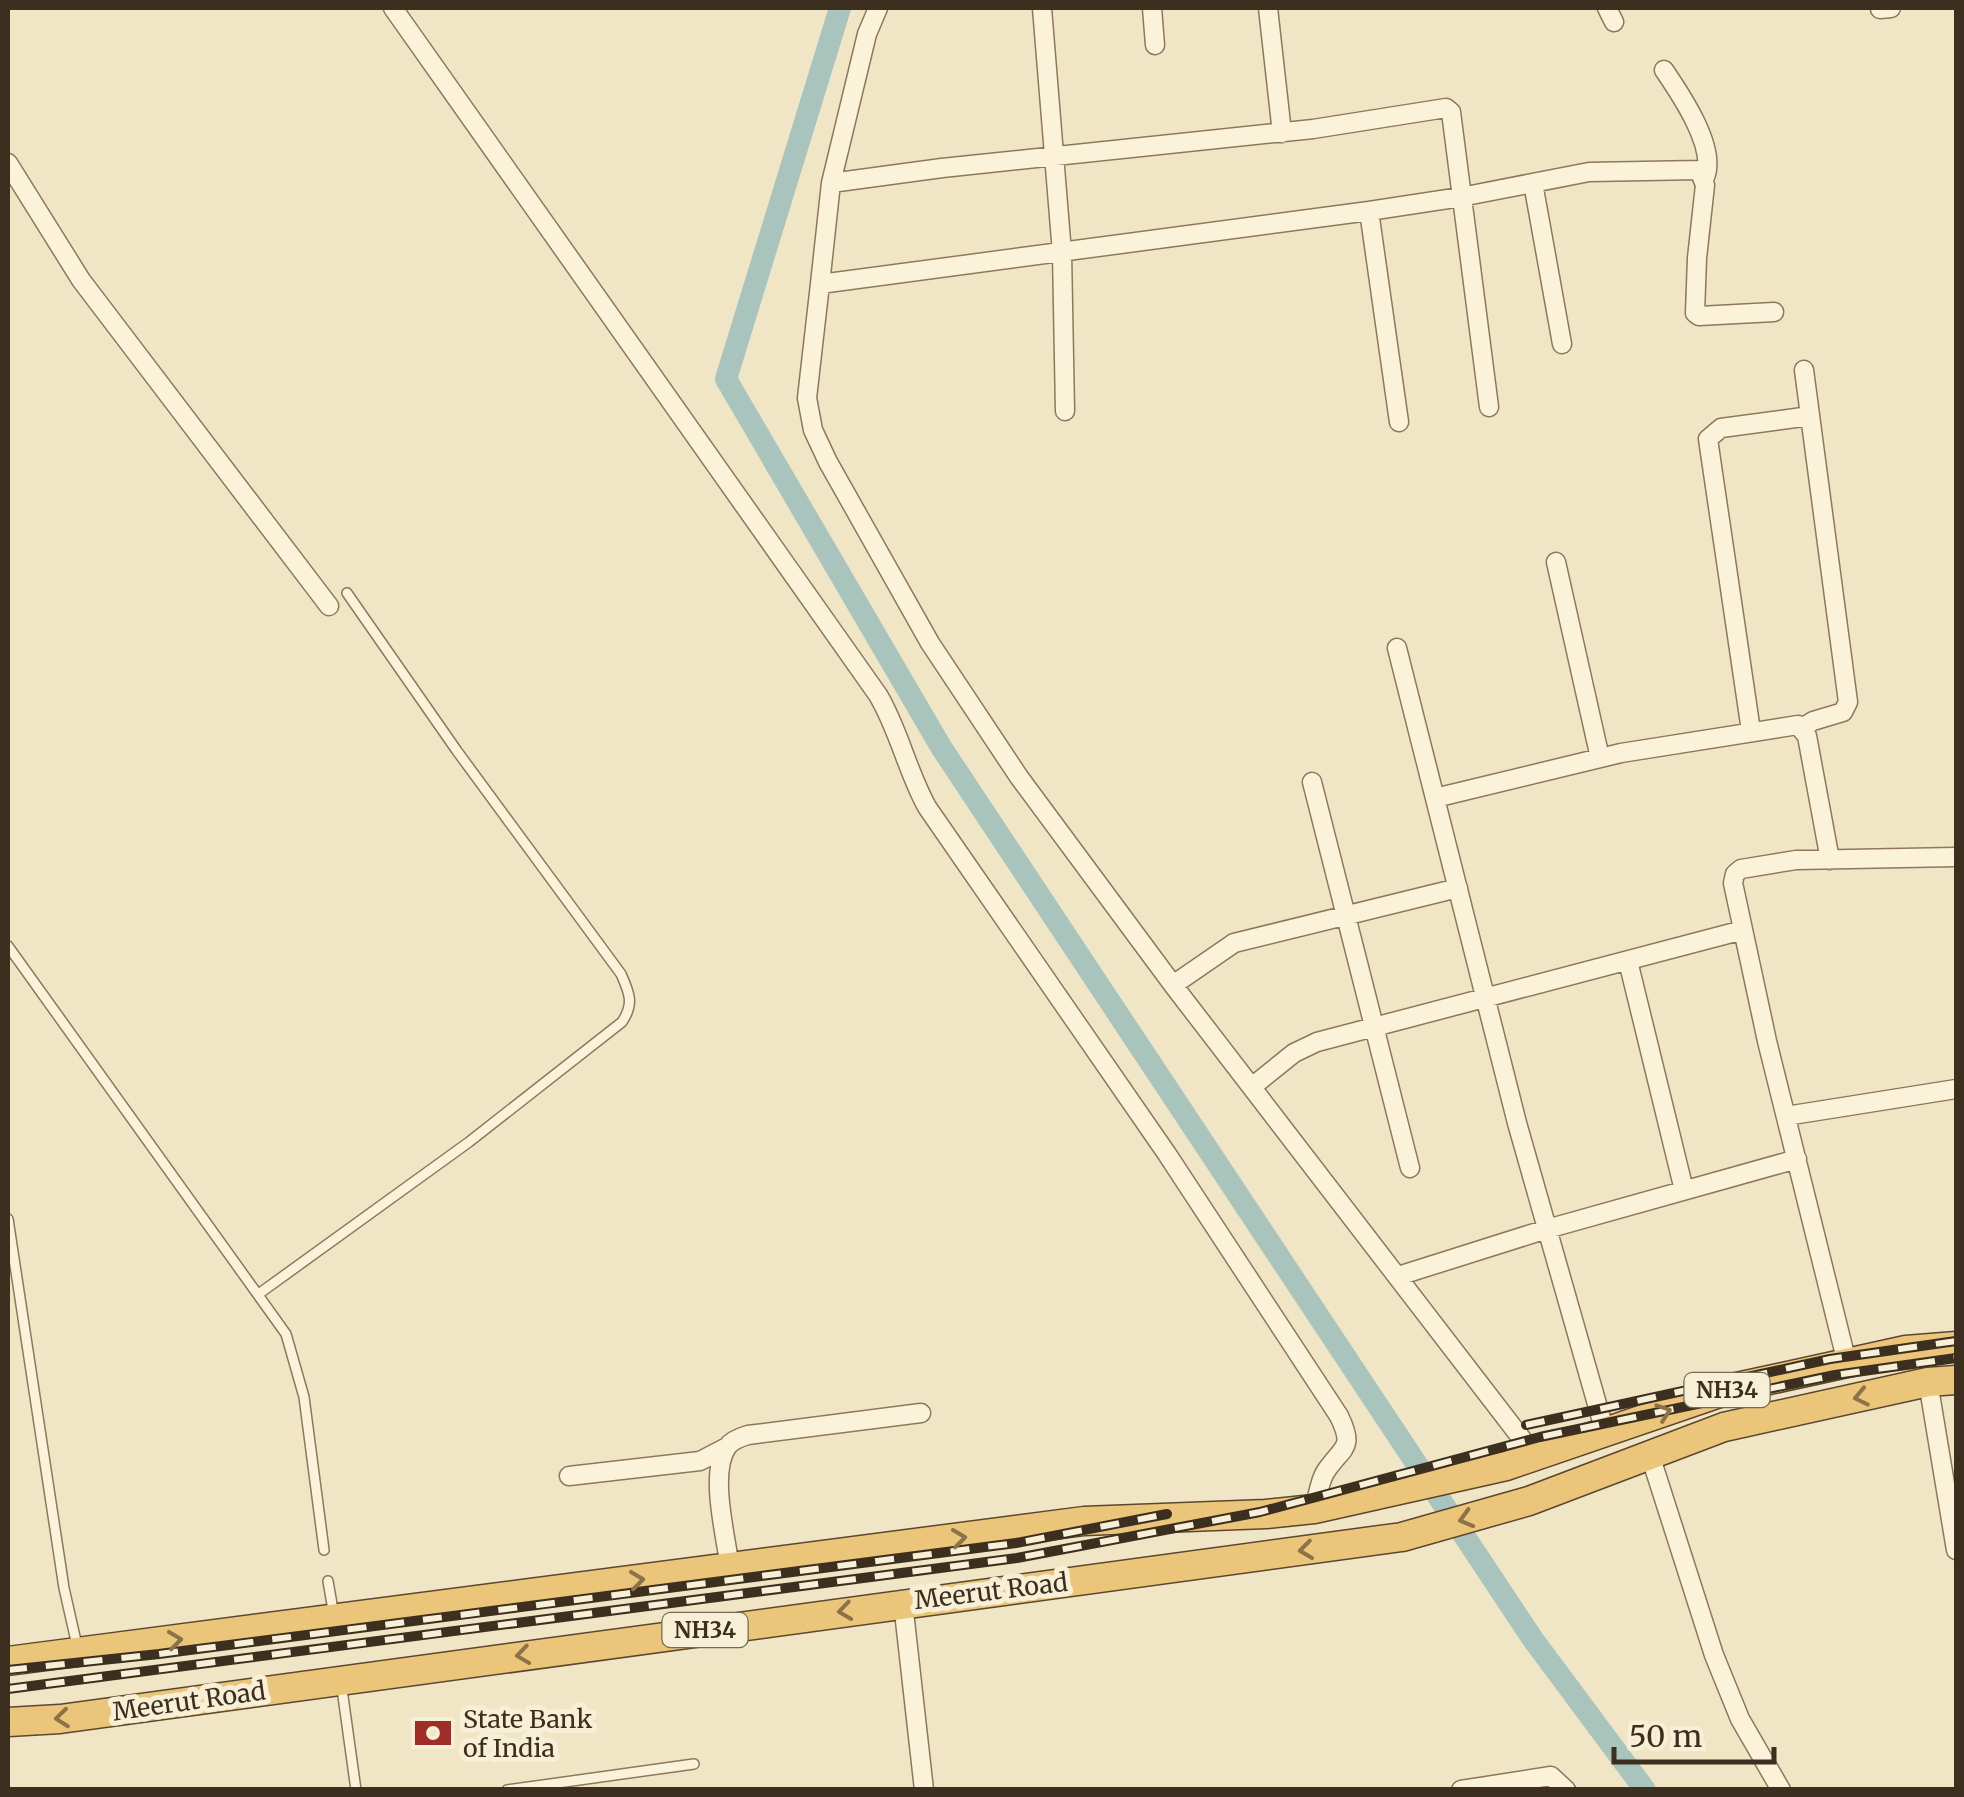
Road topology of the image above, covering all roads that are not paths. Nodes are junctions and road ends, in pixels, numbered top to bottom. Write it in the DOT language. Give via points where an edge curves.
graph roads {
  1 [pos="393,8"];
  2 [pos="878,8"];
  3 [pos="1042,8"];
  4 [pos="1152,8"];
  5 [pos="1268,8"];
  6 [pos="1155,44"];
  7 [pos="1664,70"];
  8 [pos="1282,133"];
  9 [pos="1056,157"];
  10 [pos="8,163"];
  11 [pos="1705,178"];
  12 [pos="831,184"];
  13 [pos="1533,184"];
  14 [pos="1461,197"];
  15 [pos="1369,211"];
  16 [pos="1062,253"];
  17 [pos="820,284"];
  18 [pos="1774,312"];
  19 [pos="1562,344"];
  20 [pos="1804,370"];
  21 [pos="1489,407"];
  22 [pos="1065,411"];
  23 [pos="1810,416"];
  24 [pos="1399,422"];
  25 [pos="1556,562"];
  26 [pos="348,593"];
  27 [pos="329,606"];
  28 [pos="1397,648"];
  29 [pos="1802,728"];
  30 [pos="1751,731"];
  31 [pos="1600,758"];
  32 [pos="1312,782"];
  33 [pos="1435,798"];
  34 [pos="1956,857"];
  35 [pos="1830,860"];
  36 [pos="1458,888"];
  37 [pos="1345,915"];
  38 [pos="1744,930"];
  39 [pos="8,946"];
  40 [pos="1628,961"];
  41 [pos="1173,984"];
  42 [pos="1485,998"];
  43 [pos="1373,1027"];
  44 [pos="1252,1086"];
  45 [pos="1956,1090"];
  46 [pos="1786,1116"];
  47 [pos="1796,1159"];
  48 [pos="1410,1168"];
  49 [pos="1684,1190"];
  50 [pos="8,1219"];
  51 [pos="1547,1228"];
  52 [pos="1398,1276"];
  53 [pos="260,1294"];
  54 [pos="1956,1346"];
  55 [pos="1847,1363"];
  56 [pos="1956,1380"];
  57 [pos="1928,1382"];
  58 [pos="921,1413"];
  59 [pos="1605,1432"];
  60 [pos="726,1447"];
  61 [pos="1650,1455"];
  62 [pos="1535,1456"];
  63 [pos="569,1476"];
  64 [pos="1314,1509"];
  65 [pos="324,1550"];
  66 [pos="1956,1550"];
  67 [pos="730,1568"];
  68 [pos="328,1581"];
  69 [pos="903,1603"];
  70 [pos="335,1619"];
  71 [pos="79,1652"];
  72 [pos="8,1661"];
  73 [pos="341,1680"];
  74 [pos="8,1722"];
  75 [pos="694,1764"];
  76 [pos="356,1790"];
  77 [pos="508,1790"];
  78 [pos="924,1790"];
  79 [pos="1461,1790"];
  80 [pos="1566,1790"];
  81 [pos="1781,1790"];
  1 -- 64 [label="street" via="878,694 928,807 1339,1416 1347,1444 1324,1474"];
  2 -- 12 [label="street"];
  3 -- 9 [label="street"];
  4 -- 6 [label="street"];
  5 -- 8 [label="street"];
  7 -- 11 [label="street" via="1710,161"];
  8 -- 9 [label="street"];
  8 -- 14 [label="street" via="1446,108"];
  9 -- 12 [label="street"];
  9 -- 16 [label="street"];
  10 -- 27 [label="street" via="82,280"];
  11 -- 13 [label="street" via="1699,170 1600,170"];
  11 -- 18 [label="street" via="1695,313"];
  12 -- 17 [label="street"];
  13 -- 14 [label="street"];
  13 -- 19 [label="street"];
  14 -- 15 [label="street"];
  14 -- 21 [label="street"];
  15 -- 16 [label="street"];
  15 -- 24 [label="street"];
  16 -- 17 [label="street"];
  16 -- 22 [label="street"];
  17 -- 41 [label="street" via="808,398 828,462 930,643 1019,777"];
  20 -- 23 [label="street"];
  23 -- 29 [label="street" via="1848,702 1844,712"];
  23 -- 30 [label="street" via="1720,428 1708,439"];
  25 -- 31 [label="street"];
  26 -- 53 [label="lane" via="622,974 631,1009 468,1142"];
  28 -- 33 [label="street"];
  29 -- 30 [label="street"];
  29 -- 35 [label="street"];
  30 -- 31 [label="street"];
  31 -- 33 [label="street"];
  32 -- 37 [label="street"];
  33 -- 36 [label="street"];
  34 -- 35 [label="street"];
  35 -- 38 [label="street" via="1741,869 1733,882"];
  36 -- 37 [label="street"];
  36 -- 42 [label="street"];
  37 -- 41 [label="street" via="1234,943"];
  37 -- 43 [label="street"];
  38 -- 40 [label="street"];
  38 -- 46 [label="street"];
  39 -- 53 [label="lane"];
  40 -- 42 [label="street"];
  40 -- 49 [label="street"];
  41 -- 44 [label="street"];
  42 -- 43 [label="street"];
  42 -- 51 [label="street"];
  43 -- 44 [label="street" via="1306,1046"];
  43 -- 48 [label="street"];
  44 -- 52 [label="street"];
  45 -- 46 [label="street"];
  46 -- 47 [label="street"];
  47 -- 49 [label="street"];
  47 -- 55 [label="street"];
  49 -- 51 [label="street"];
  50 -- 71 [label="lane"];
  51 -- 52 [label="street"];
  51 -- 59 [label="street"];
  52 -- 62 [label="street"];
  53 -- 65 [label="lane" via="297,1364"];
  54 -- 55 [label="highway, NH34"];
  59 -- 55 [label="highway, NH34, one-way" via="1737,1387"];
  56 -- 57 [label="highway, Meerut Road / NH34"];
  57 -- 61 [label="highway, Meerut Road / NH34, one-way" via="1724,1427"];
  57 -- 66 [label="street"];
  58 -- 60 [label="street" via="748,1435"];
  59 -- 62 [label="highway, NH34"];
  60 -- 63 [label="street" via="700,1461"];
  60 -- 67 [label="street" via="719,1483"];
  61 -- 69 [label="highway, Meerut Road / NH34, one-way" via="1529,1501 1402,1538"];
  61 -- 81 [label="street" via="1714,1655 1740,1719"];
  62 -- 64 [label="highway, NH34"];
  67 -- 64 [label="highway, NH34, one-way" via="1084,1521"];
  70 -- 67 [label="highway, NH34, one-way"];
  68 -- 70 [label="lane"];
  69 -- 73 [label="highway, Meerut Road / NH34, one-way"];
  69 -- 78 [label="street"];
  71 -- 70 [label="highway, NH34, one-way"];
  71 -- 72 [label="highway, NH34"];
  73 -- 74 [label="highway, Meerut Road / NH34, one-way"];
  73 -- 76 [label="lane"];
  75 -- 77 [label="lane"];
  79 -- 80 [label="street" via="1550,1776"];
}
